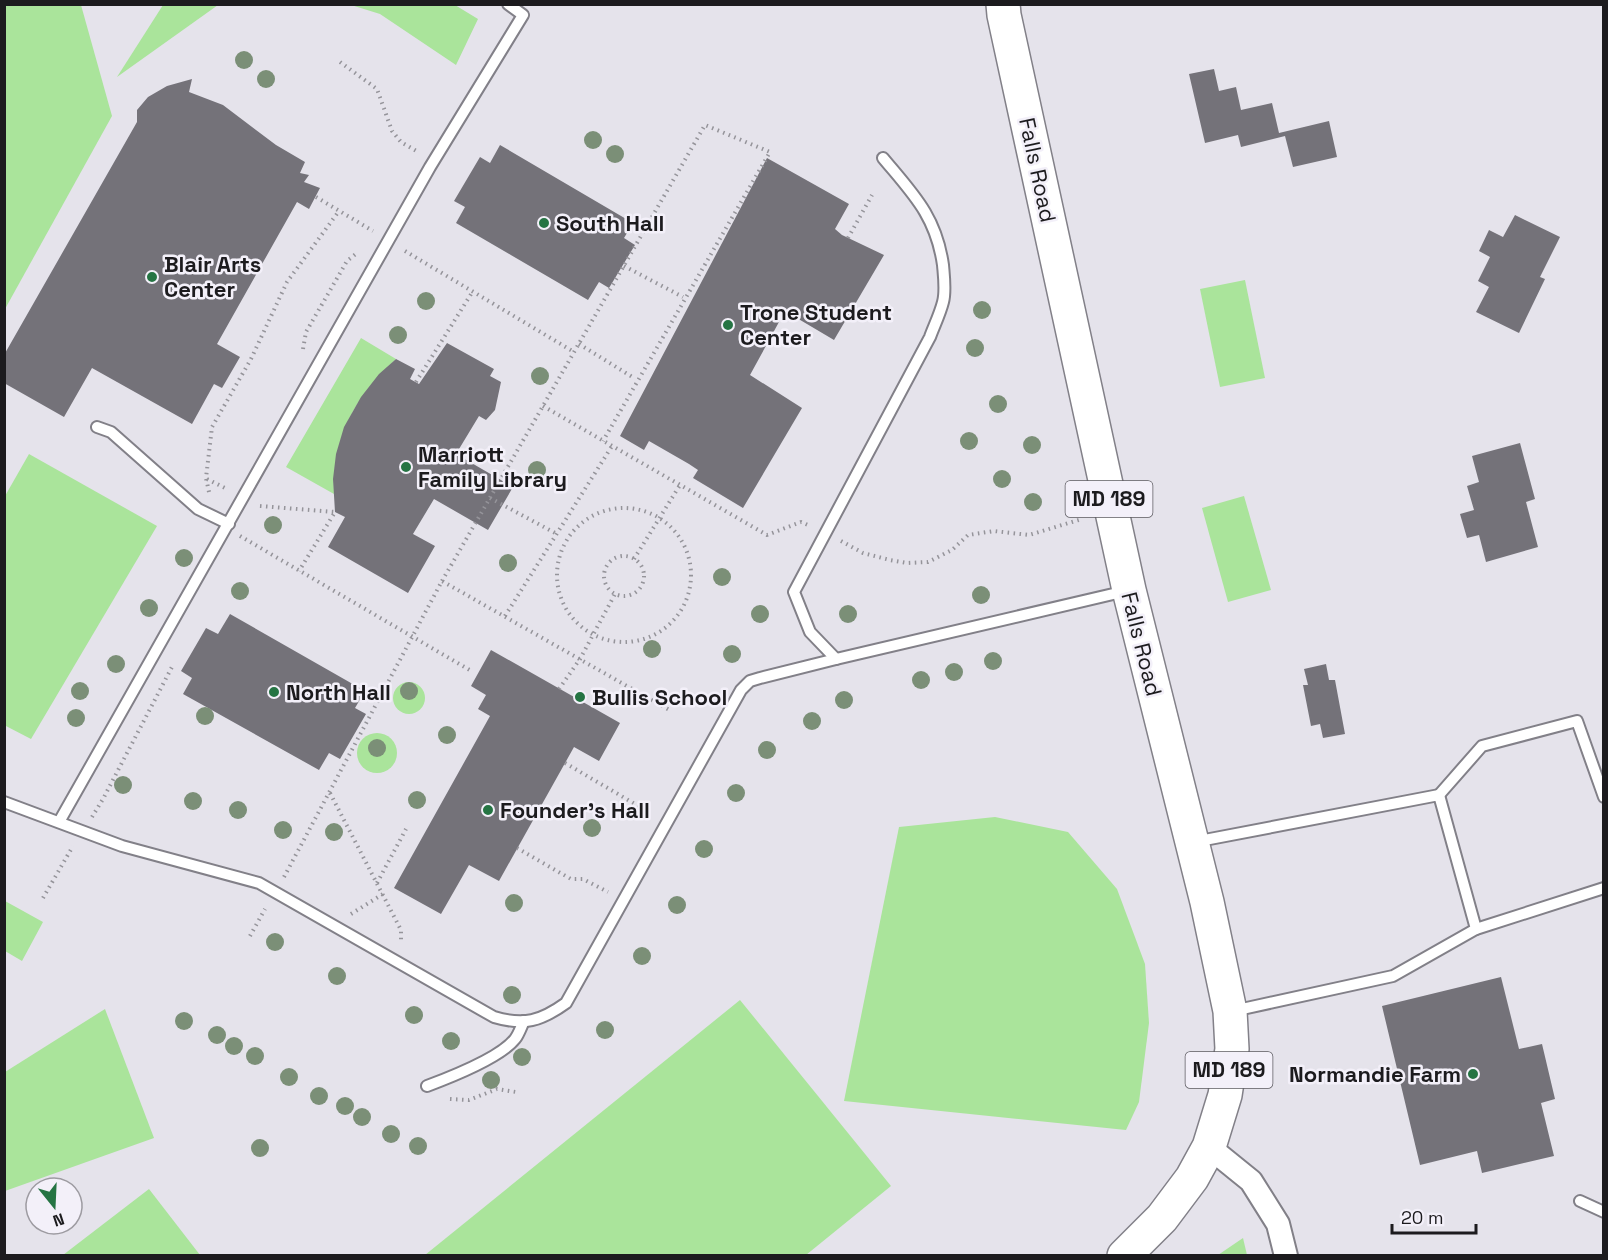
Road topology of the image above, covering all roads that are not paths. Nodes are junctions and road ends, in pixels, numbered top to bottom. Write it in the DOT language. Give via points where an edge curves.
graph roads {
  1 [pos="508,4"];
  2 [pos="1003,4"];
  3 [pos="883,158"];
  4 [pos="97,427"];
  5 [pos="229,524"];
  6 [pos="1129,590"];
  7 [pos="836,659"];
  8 [pos="1439,795"];
  9 [pos="1604,797"];
  10 [pos="4,802"];
  11 [pos="59,822"];
  12 [pos="1191,843"];
  13 [pos="1604,888"];
  14 [pos="1476,929"];
  15 [pos="1230,1011"];
  16 [pos="524,1022"];
  17 [pos="427,1086"];
  18 [pos="1209,1147"];
  19 [pos="1580,1201"];
  20 [pos="1604,1212"];
  21 [pos="1124,1256"];
  22 [pos="1286,1256"];
  1 -- 5 [label="lane" via="523,15 430,167"];
  2 -- 6 [label="main road, Falls Road / MD 189"];
  3 -- 7 [label="lane" via="925,209 933,226 945,280 944,300 930,337 794,592 810,632"];
  4 -- 5 [label="lane" via="111,432 198,509"];
  5 -- 11 [label="lane"];
  6 -- 7 [label="lane"];
  6 -- 12 [label="main road, Falls Road / MD 189"];
  7 -- 16 [label="lane" via="750,681 741,690 566,1003 550,1014"];
  8 -- 9 [label="lane" via="1482,746 1577,721"];
  8 -- 12 [label="lane"];
  8 -- 14 [label="lane"];
  10 -- 11 [label="lane"];
  11 -- 16 [label="lane" via="122,846 259,883 494,1017"];
  12 -- 15 [label="main road, Falls Road / MD 189"];
  13 -- 14 [label="lane"];
  14 -- 15 [label="lane" via="1393,976"];
  15 -- 18 [label="main road, Falls Road / MD 189" via="1232,1049 1225,1095"];
  16 -- 17 [label="lane" via="504,1048 467,1070"];
  18 -- 21 [label="main road, Falls Road / MD 189" via="1162,1218"];
  18 -- 22 [label="street" via="1251,1181 1278,1224"];
  19 -- 20 [label="lane"];
}
